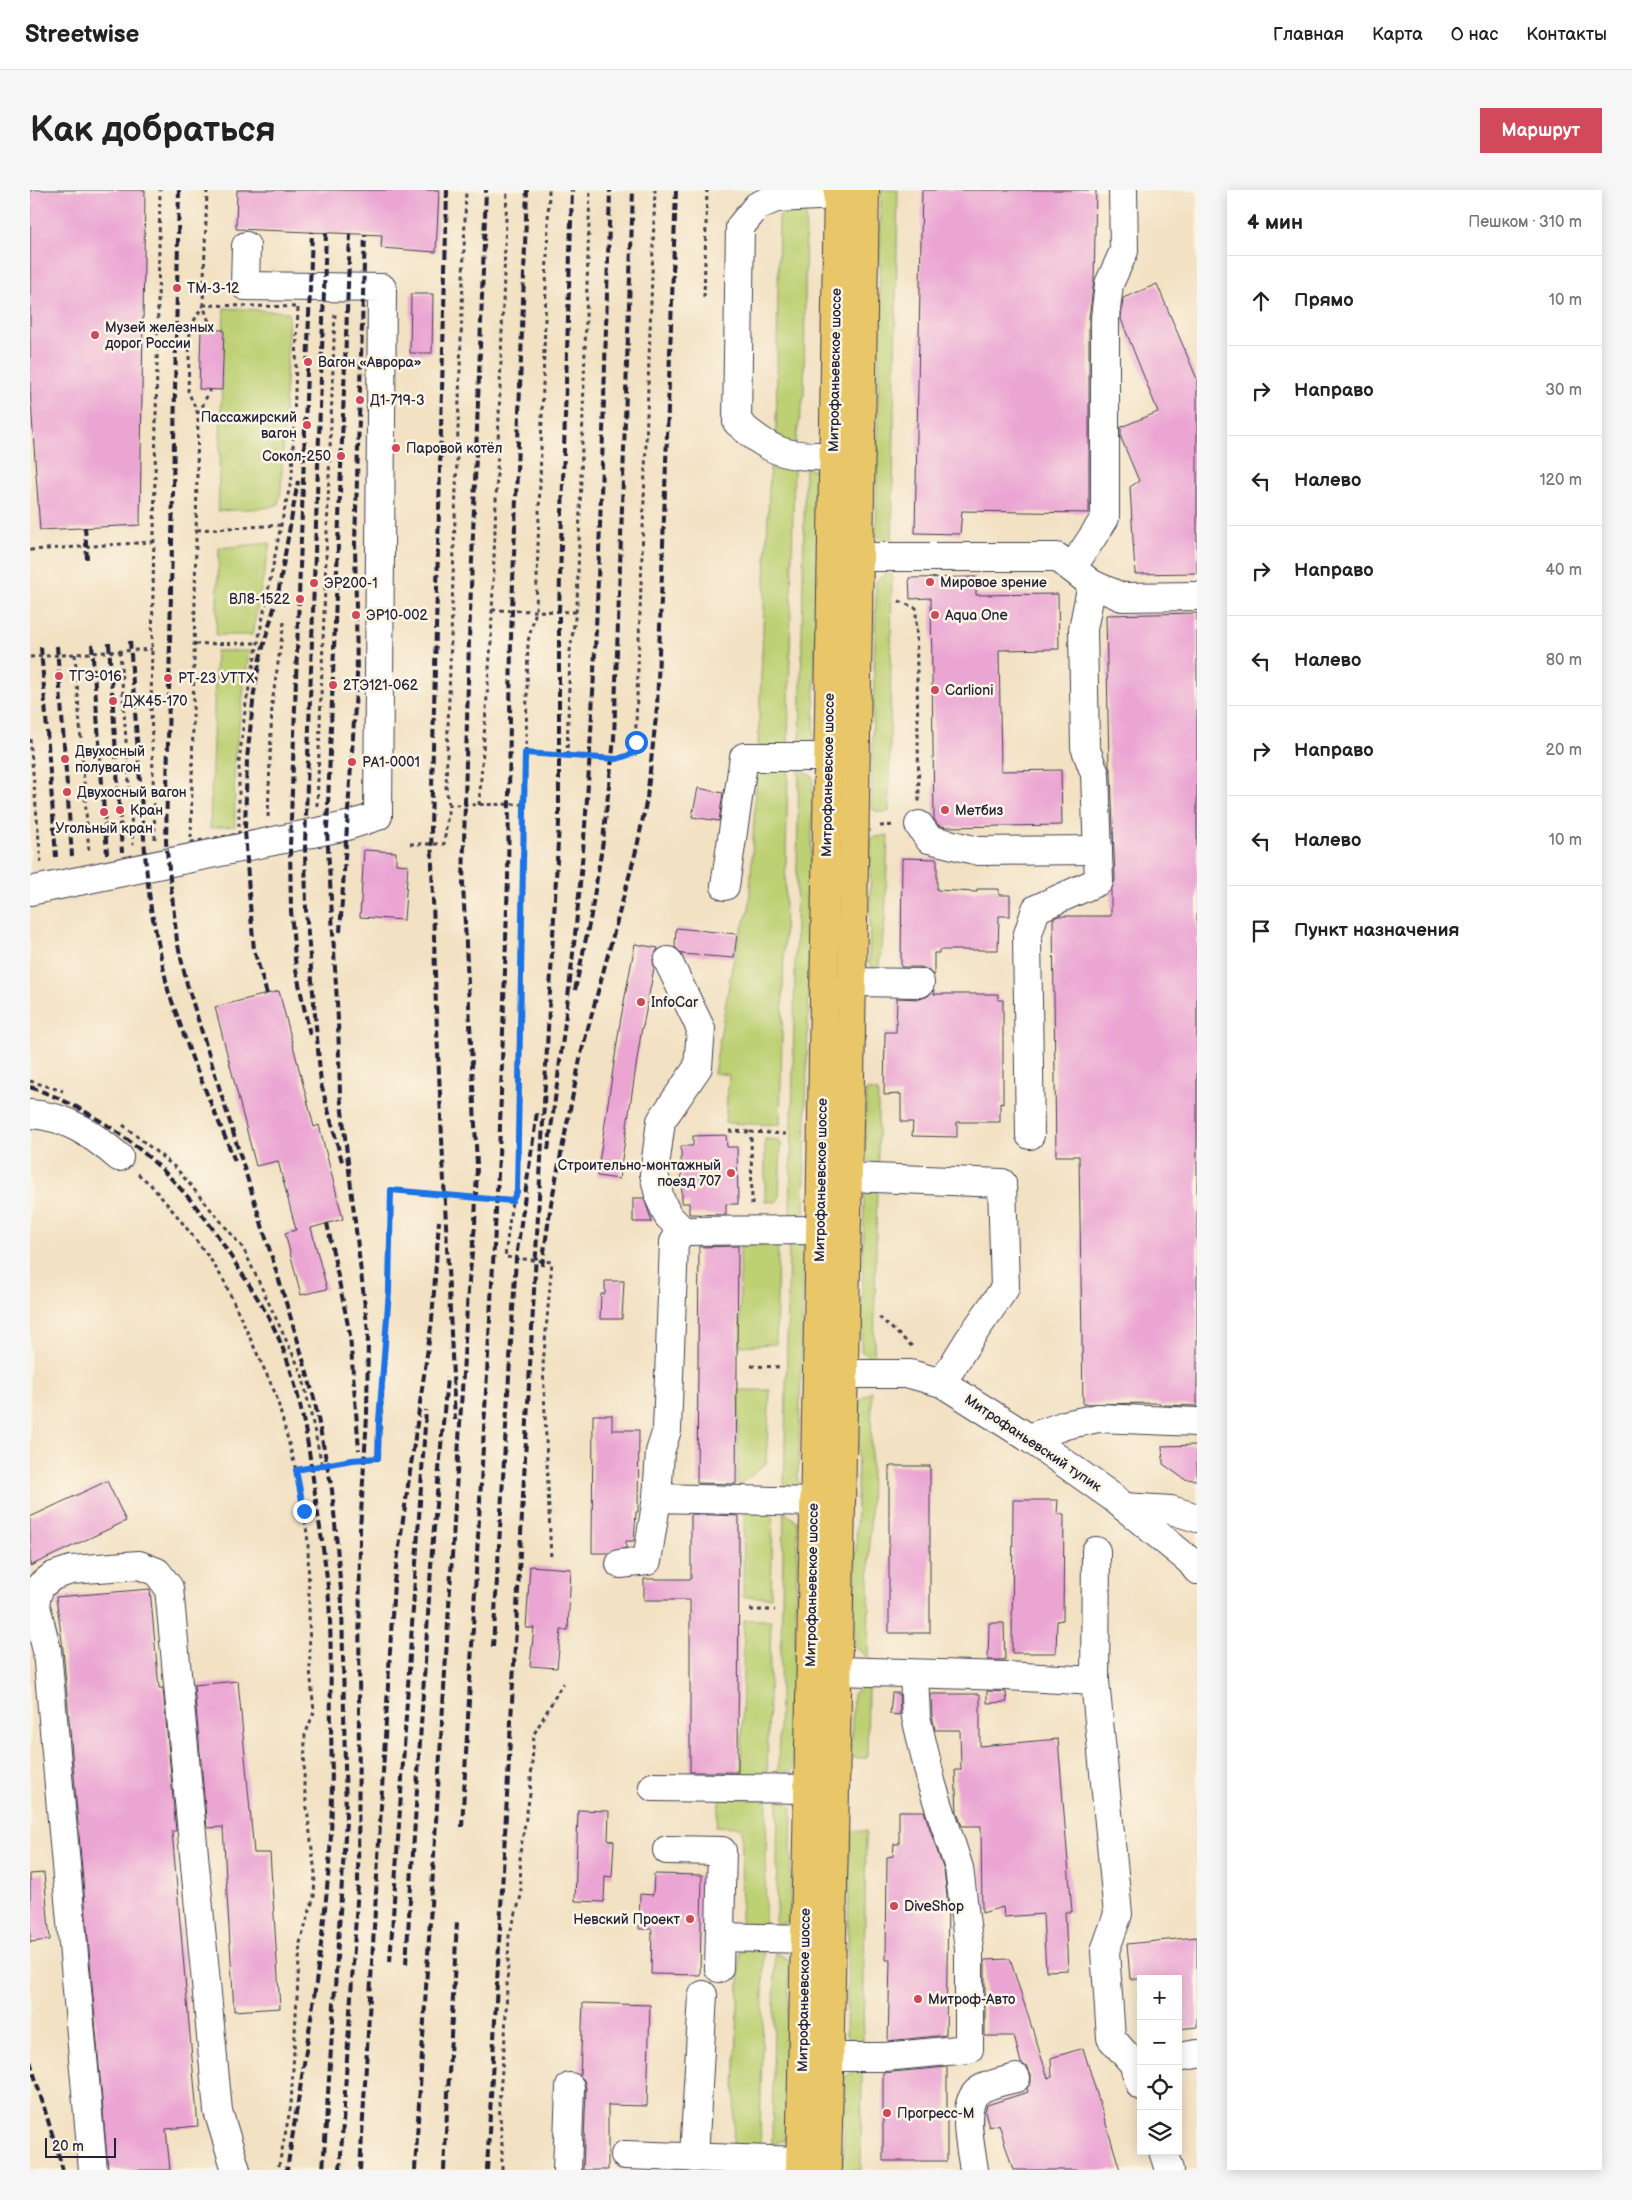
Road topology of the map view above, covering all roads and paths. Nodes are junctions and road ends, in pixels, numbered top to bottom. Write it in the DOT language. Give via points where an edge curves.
graph roads {
  1 [pos="160,190"];
  2 [pos="207,190"];
  3 [pos="466,190"];
  4 [pos="506,190"];
  5 [pos="549,190"];
  6 [pos="590,190"];
  7 [pos="654,190"];
  8 [pos="707,190"];
  9 [pos="865,190"];
  10 [pos="1123,190"];
  11 [pos="838,192"];
  12 [pos="246,246"];
  13 [pos="704,297"];
  14 [pos="203,305"];
  15 [pos="298,307"];
  16 [pos="304,307"];
  17 [pos="330,308"];
  18 [pos="336,309"];
  19 [pos="341,309"];
  20 [pos="212,330"];
  21 [pos="210,390"];
  22 [pos="198,414"];
  23 [pos="834,456"];
  24 [pos="281,525"];
  25 [pos="197,530"];
  26 [pos="154,542"];
  27 [pos="30,550"];
  28 [pos="860,556"];
  29 [pos="1082,576"];
  30 [pos="1197,596"];
  31 [pos="899,602"];
  32 [pos="492,610"];
  33 [pos="536,611"];
  34 [pos="576,612"];
  35 [pos="284,622"];
  36 [pos="257,643"];
  37 [pos="195,644"];
  38 [pos="152,649"];
  39 [pos="120,651"];
  40 [pos="74,654"];
  41 [pos="30,657"];
  42 [pos="30,739"];
  43 [pos="525,753"];
  44 [pos="567,756"];
  45 [pos="828,757"];
  46 [pos="525,804"];
  47 [pos="449,805"];
  48 [pos="479,805"];
  49 [pos="317,807"];
  50 [pos="268,818"];
  51 [pos="919,825"];
  52 [pos="855,826"];
  53 [pos="245,832"];
  54 [pos="239,834"];
  55 [pos="410,844"];
  56 [pos="155,849"];
  57 [pos="1098,850"];
  58 [pos="90,854"];
  59 [pos="134,854"];
  60 [pos="41,865"];
  61 [pos="725,886"];
  62 [pos="30,890"];
  63 [pos="668,961"];
  64 [pos="852,982"];
  65 [pos="920,983"];
  66 [pos="30,1081"];
  67 [pos="64,1092"];
  68 [pos="30,1114"];
  69 [pos="119,1122"];
  70 [pos="729,1131"];
  71 [pos="751,1132"];
  72 [pos="787,1134"];
  73 [pos="1030,1135"];
  74 [pos="119,1157"];
  75 [pos="848,1177"];
  76 [pos="512,1201"];
  77 [pos="683,1230"];
  78 [pos="752,1230"];
  79 [pos="820,1230"];
  80 [pos="751,1366"];
  81 [pos="781,1366"];
  82 [pos="844,1374"];
  83 [pos="942,1383"];
  84 [pos="1197,1422"];
  85 [pos="1029,1438"];
  86 [pos="322,1465"];
  87 [pos="296,1470"];
  88 [pos="657,1498"];
  89 [pos="814,1502"];
  90 [pos="1124,1507"];
  91 [pos="1197,1518"];
  92 [pos="1096,1551"];
  93 [pos="551,1560"];
  94 [pos="620,1564"];
  95 [pos="1194,1566"];
  96 [pos="33,1602"];
  97 [pos="750,1610"];
  98 [pos="775,1610"];
  99 [pos="838,1671"];
  100 [pos="914,1674"];
  101 [pos="1095,1681"];
  102 [pos="562,1682"];
  103 [pos="653,1787"];
  104 [pos="808,1789"];
  105 [pos="667,1850"];
  106 [pos="720,1938"];
  107 [pos="805,1939"];
  108 [pos="719,1968"];
  109 [pos="703,1995"];
  110 [pos="1197,2054"];
  111 [pos="1182,2056"];
  112 [pos="830,2058"];
  113 [pos="1137,2069"];
  114 [pos="1016,2078"];
  115 [pos="570,2087"];
  116 [pos="625,2155"];
  117 [pos="1164,2155"];
  118 [pos="711,2162"];
  119 [pos="800,2166"];
  120 [pos="93,2170"];
  121 [pos="236,2170"];
  122 [pos="278,2170"];
  123 [pos="502,2170"];
  124 [pos="567,2170"];
  125 [pos="828,2170"];
  126 [pos="974,2170"];
  127 [pos="1169,2170"];
  1 -- 26 [label="path"];
  2 -- 14 [label="path"];
  3 -- 47 [label="path" via="446,777"];
  4 -- 32 [label="path"];
  5 -- 33 [label="path"];
  6 -- 34 [label="path"];
  7 -- 44 [label="path" via="635,753 617,759"];
  8 -- 13 [label="path"];
  9 -- 28 [label="main road, Митрофаньевское шоссе"];
  10 -- 29 [label="street" via="1124,251 1109,284 1105,318 1105,518"];
  11 -- 23 [label="main road, Митрофаньевское шоссе"];
  11 -- 23 [label="street" via="776,198 756,206 740,227 737,422 759,442 773,449 800,457"];
  12 -- 62 [label="street" via="245,286 382,288 378,816 347,826"];
  14 -- 15 [label="path"];
  14 -- 20 [label="path"];
  14 -- 22 [label="path" via="190,328 188,391"];
  15 -- 16 [label="path"];
  15 -- 24 [label="path" via="292,477"];
  17 -- 18 [label="path"];
  18 -- 19 [label="path"];
  18 -- 49 [label="path"];
  21 -- 22 [label="path"];
  22 -- 25 [label="path"];
  23 -- 45 [label="main road, Митрофаньевское шоссе"];
  24 -- 25 [label="path"];
  24 -- 36 [label="path"];
  25 -- 37 [label="path"];
  26 -- 27 [label="path"];
  26 -- 38 [label="path"];
  28 -- 29 [label="street" via="1057,557"];
  28 -- 52 [label="main road, Митрофаньевское шоссе"];
  29 -- 30 [label="street" via="1122,597"];
  29 -- 57 [label="street" via="1085,747 1095,774"];
  31 -- 51 [label="path" via="916,608"];
  32 -- 33 [label="path"];
  32 -- 48 [label="path"];
  33 -- 34 [label="path"];
  33 -- 43 [label="path" via="528,641"];
  34 -- 44 [label="path" via="570,651"];
  35 -- 50 [label="path" via="272,704"];
  36 -- 37 [label="path"];
  36 -- 54 [label="path" via="239,762"];
  37 -- 54 [label="path" via="191,842"];
  38 -- 39 [label="path"];
  38 -- 56 [label="path"];
  39 -- 40 [label="path"];
  39 -- 59 [label="path"];
  40 -- 41 [label="path"];
  40 -- 58 [label="path"];
  42 -- 60 [label="path"];
  43 -- 44 [label="path"];
  43 -- 46 [label="path"];
  45 -- 61 [label="street" via="744,757"];
  45 -- 79 [label="main road, Митрофаньевское шоссе"];
  46 -- 48 [label="path"];
  46 -- 76 [label="path" via="517,1192"];
  47 -- 48 [label="path"];
  47 -- 55 [label="path" via="444,844"];
  51 -- 52 [label="path"];
  51 -- 57 [label="street" via="929,839 978,851"];
  52 -- 64 [label="main road, Митрофаньевское шоссе"];
  53 -- 54 [label="path"];
  57 -- 73 [label="street" via="1099,880 1036,910 1028,936"];
  63 -- 77 [label="street" via="701,1029 698,1067 662,1121 654,1174 668,1216"];
  64 -- 65 [label="street"];
  64 -- 75 [label="main road, Митрофаньевское шоссе"];
  66 -- 67 [label="path"];
  68 -- 74 [label="street" via="47,1114 69,1121"];
  69 -- 86 [label="path" via="176,1168 243,1248 302,1374"];
  70 -- 71 [label="path"];
  71 -- 72 [label="path"];
  71 -- 78 [label="path"];
  74 -- 87 [label="path" via="150,1184 178,1217 224,1281 276,1395"];
  75 -- 82 [label="main road, Митрофаньевское шоссе"];
  75 -- 83 [label="street" via="1002,1184 1005,1288"];
  76 -- 86 [label="path" via="391,1190 389,1291 378,1458"];
  76 -- 93 [label="path" via="505,1257 552,1262 543,1365"];
  77 -- 78 [label="street"];
  77 -- 88 [label="street" via="674,1242 667,1430 660,1452"];
  78 -- 79 [label="street"];
  79 -- 89 [label="main road, Митрофаньевское шоссе"];
  80 -- 81 [label="path"];
  82 -- 83 [label="street, Митрофаньевский тупик" via="910,1374"];
  82 -- 99 [label="main road, Митрофаньевское шоссе"];
  83 -- 85 [label="street, Митрофаньевский тупик"];
  84 -- 85 [label="street" via="1098,1418"];
  85 -- 90 [label="street, Митрофаньевский тупик"];
  86 -- 87 [label="path"];
  87 -- 122 [label="path" via="308,1542 314,1712 305,1735 304,1785 315,1873 314,1896 300,1943 291,2106"];
  88 -- 89 [label="street"];
  88 -- 94 [label="street" via="647,1561"];
  89 -- 104 [label="main road, Митрофаньевское шоссе"];
  90 -- 91 [label="street" via="1171,1510"];
  90 -- 95 [label="street, Митрофаньевский тупик"];
  92 -- 101 [label="street"];
  96 -- 120 [label="street" via="47,1651"];
  96 -- 121 [label="street" via="40,1586 53,1576 71,1570 139,1565 156,1572 169,1588 218,2111"];
  97 -- 98 [label="path"];
  99 -- 100 [label="street"];
  99 -- 112 [label="main road, Митрофаньевское шоссе"];
  100 -- 101 [label="street"];
  100 -- 112 [label="street" via="916,1716 932,1785 959,1868 969,1949 969,2049"];
  101 -- 113 [label="street" via="1118,1914 1105,1951 1112,2038"];
  102 -- 123 [label="path" via="534,1734 530,1794 520,1853 521,1896 509,1936 499,2103"];
  103 -- 104 [label="street"];
  104 -- 107 [label="main road, Митрофаньевское шоссе"];
  105 -- 106 [label="street" via="722,1851"];
  106 -- 107 [label="street"];
  106 -- 108 [label="street"];
  107 -- 119 [label="main road, Митрофаньевское шоссе"];
  109 -- 118 [label="street"];
  110 -- 111 [label="street"];
  112 -- 125 [label="main road, Митрофаньевское шоссе"];
  114 -- 126 [label="street" via="982,2088 971,2096 967,2109"];
  115 -- 124 [label="street"];
  116 -- 118 [label="street"];
  117 -- 127 [label="street"];
  118 -- 119 [label="street"];
}
